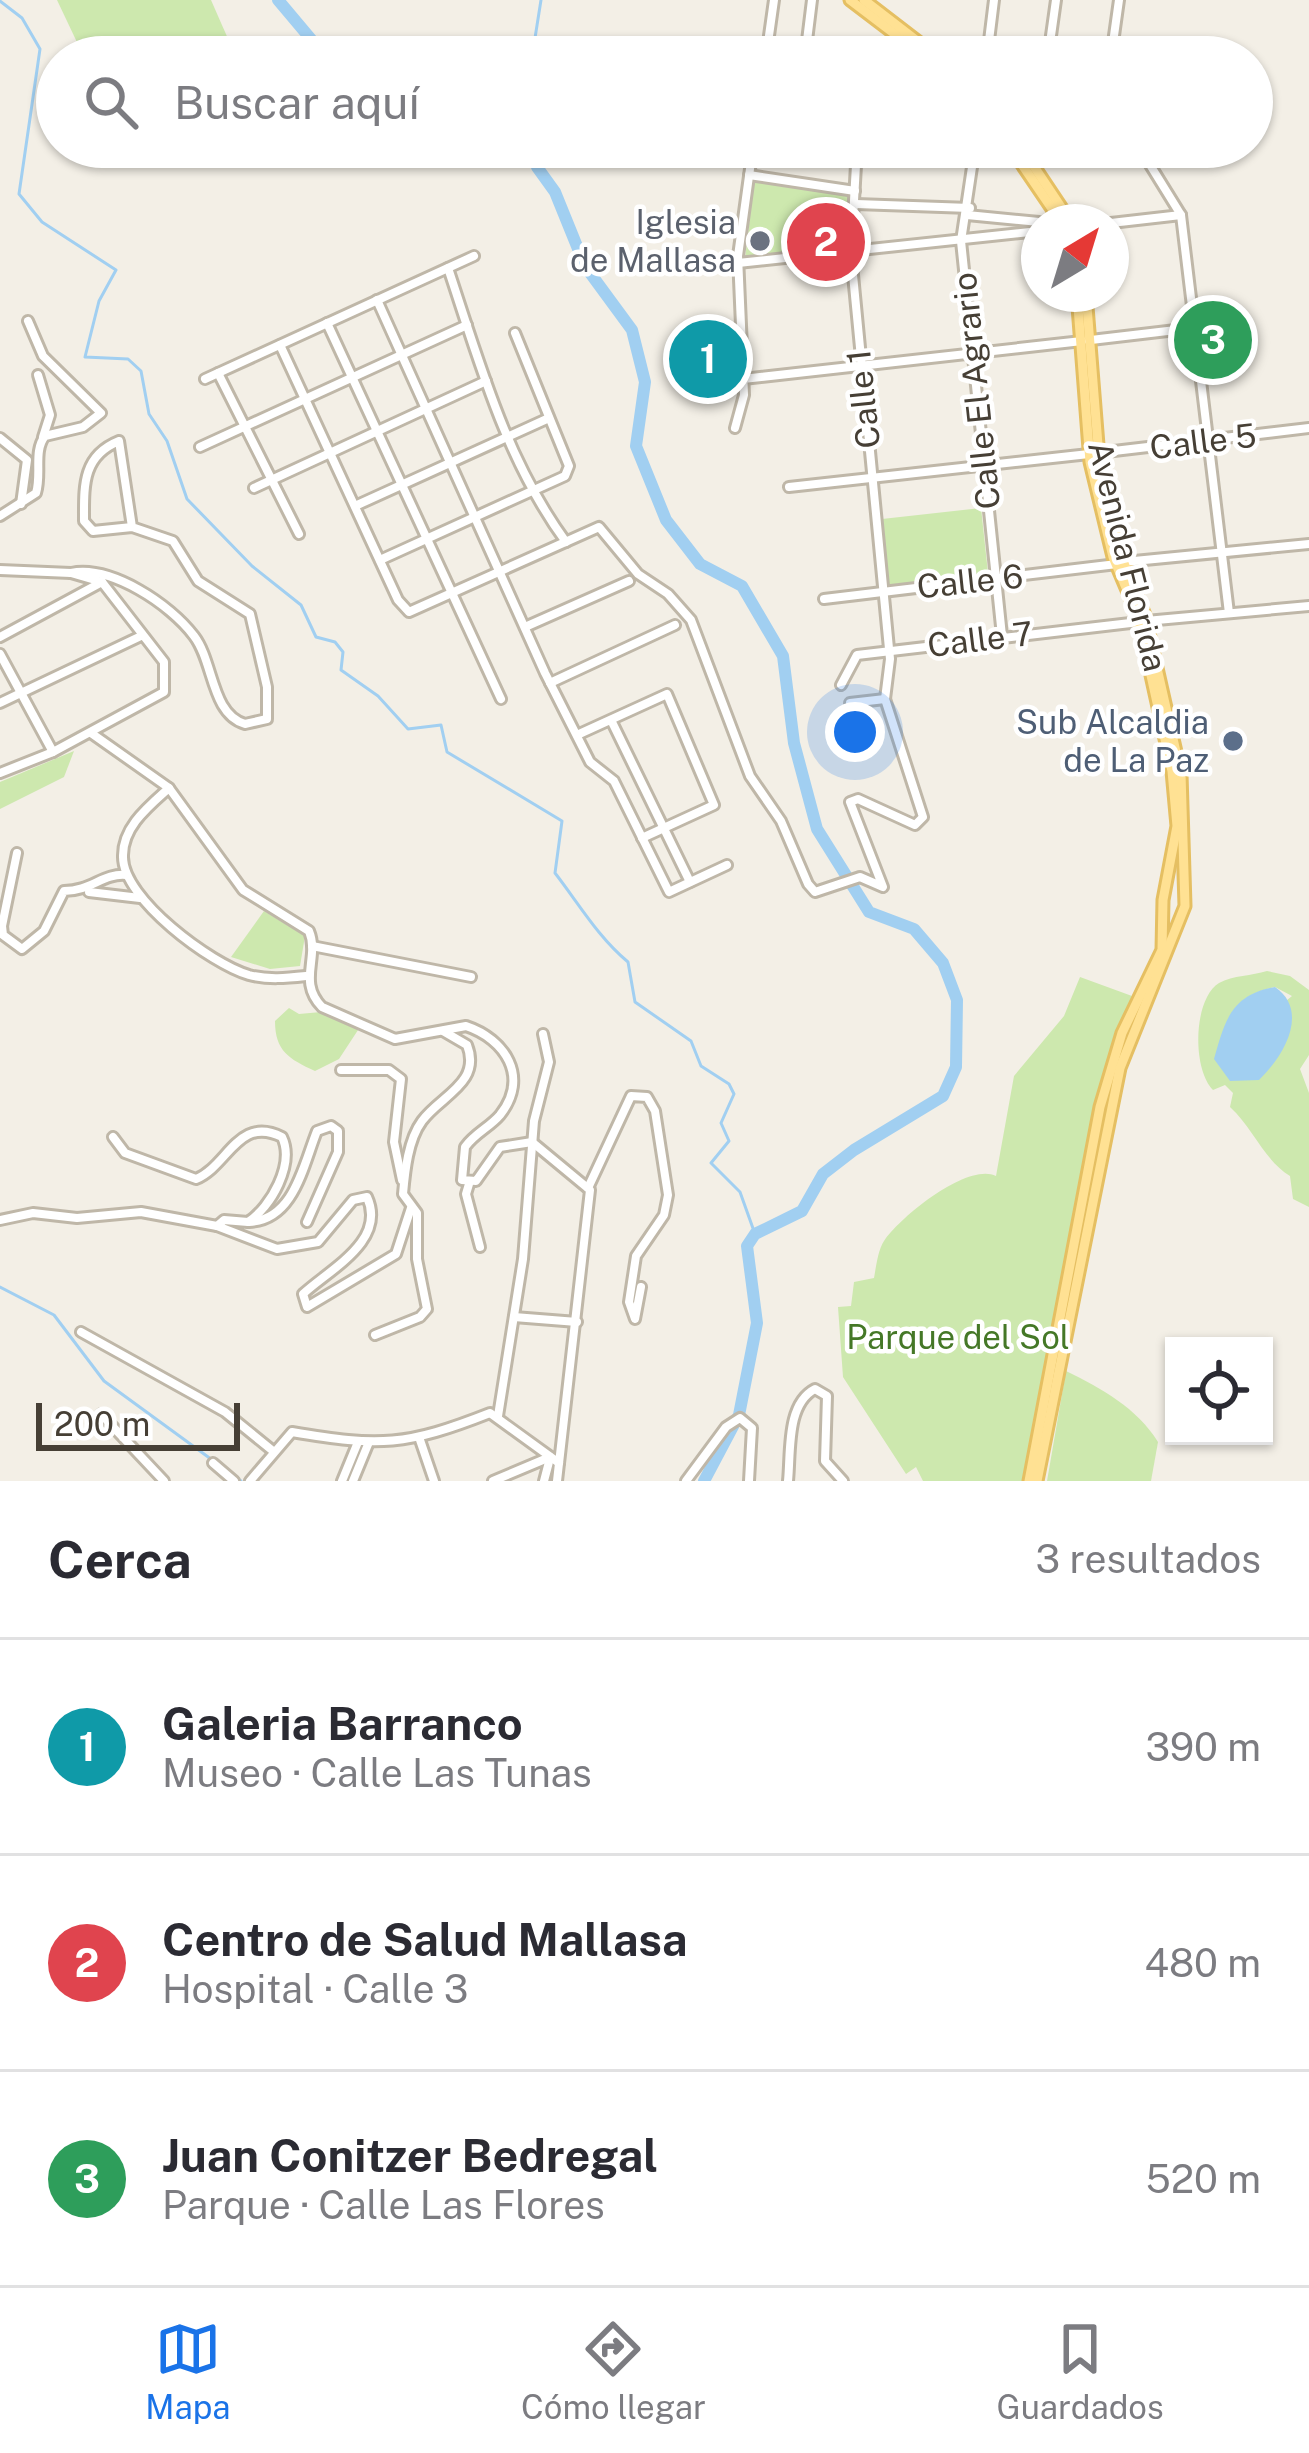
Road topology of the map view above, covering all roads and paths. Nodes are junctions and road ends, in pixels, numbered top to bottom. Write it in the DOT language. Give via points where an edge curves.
graph roads {
  1 [pos="774,0"];
  2 [pos="812,0"];
  3 [pos="850,0"];
  4 [pos="864,0"];
  5 [pos="887,0"];
  6 [pos="994,0"];
  7 [pos="1056,0"];
  8 [pos="1119,0"];
  9 [pos="874,12"];
  10 [pos="769,36"];
  11 [pos="808,36"];
  12 [pos="901,36"];
  13 [pos="908,36"];
  14 [pos="990,36"];
  15 [pos="1051,36"];
  16 [pos="1114,36"];
  17 [pos="750,168"];
  18 [pos="856,168"];
  19 [pos="973,168"];
  20 [pos="1024,168"];
  21 [pos="1035,168"];
  22 [pos="1152,168"];
  23 [pos="749,176"];
  24 [pos="855,190"];
  25 [pos="856,204"];
  26 [pos="1049,204"];
  27 [pos="1059,204"];
  28 [pos="968,212"];
  29 [pos="1181,215"];
  30 [pos="1129,221"];
  31 [pos="1021,222"];
  32 [pos="1021,230"];
  33 [pos="961,242"];
  34 [pos="850,254"];
  35 [pos="474,256"];
  36 [pos="737,263"];
  37 [pos="448,268"];
  38 [pos="376,301"];
  39 [pos="1083,312"];
  40 [pos="28,321"];
  41 [pos="327,323"];
  42 [pos="467,325"];
  43 [pos="1193,328"];
  44 [pos="515,333"];
  45 [pos="1087,341"];
  46 [pos="280,345"];
  47 [pos="972,354"];
  48 [pos="401,355"];
  49 [pos="860,367"];
  50 [pos="218,373"];
  51 [pos="38,375"];
  52 [pos="352,378"];
  53 [pos="205,379"];
  54 [pos="743,379"];
  55 [pos="486,381"];
  56 [pos="305,399"];
  57 [pos="426,409"];
  58 [pos="549,418"];
  59 [pos="244,428"];
  60 [pos="735,428"];
  61 [pos="1309,428"];
  62 [pos="376,432"];
  63 [pos="506,437"];
  64 [pos="0,438"];
  65 [pos="42,440"];
  66 [pos="1208,441"];
  67 [pos="200,447"];
  68 [pos="330,453"];
  69 [pos="1093,454"];
  70 [pos="451,462"];
  71 [pos="983,466"];
  72 [pos="872,478"];
  73 [pos="269,481"];
  74 [pos="401,485"];
  75 [pos="254,488"];
  76 [pos="789,488"];
  77 [pos="530,492"];
  78 [pos="21,505"];
  79 [pos="355,506"];
  80 [pos="0,516"];
  81 [pos="476,517"];
  82 [pos="132,527"];
  83 [pos="298,534"];
  84 [pos="426,539"];
  85 [pos="566,542"];
  86 [pos="1309,544"];
  87 [pos="1222,553"];
  88 [pos="380,560"];
  89 [pos="1120,563"];
  90 [pos="0,570"];
  91 [pos="501,572"];
  92 [pos="71,573"];
  93 [pos="996,578"];
  94 [pos="629,581"];
  95 [pos="102,582"];
  96 [pos="882,591"];
  97 [pos="451,595"];
  98 [pos="824,599"];
  99 [pos="1309,606"];
  100 [pos="1229,613"];
  101 [pos="1143,621"];
  102 [pos="675,625"];
  103 [pos="526,627"];
  104 [pos="140,636"];
  105 [pos="1002,636"];
  106 [pos="0,637"];
  107 [pos="889,650"];
  108 [pos="0,654"];
  109 [pos="550,683"];
  110 [pos="841,686"];
  111 [pos="23,696"];
  112 [pos="500,698"];
  113 [pos="885,699"];
  114 [pos="850,703"];
  115 [pos="0,704"];
  116 [pos="612,721"];
  117 [pos="91,733"];
  118 [pos="577,735"];
  119 [pos="53,752"];
  120 [pos="0,773"];
  121 [pos="169,788"];
  122 [pos="662,829"];
  123 [pos="642,838"];
  124 [pos="17,854"];
  125 [pos="727,865"];
  126 [pos="126,875"];
  127 [pos="690,882"];
  128 [pos="1167,886"];
  129 [pos="1183,888"];
  130 [pos="88,891"];
  131 [pos="140,898"];
  132 [pos="1165,920"];
  133 [pos="1180,921"];
  134 [pos="312,946"];
  135 [pos="307,976"];
  136 [pos="471,977"];
  137 [pos="443,1031"];
  138 [pos="543,1034"];
  139 [pos="341,1070"];
  140 [pos="113,1137"];
  141 [pos="532,1142"];
  142 [pos="404,1181"];
  143 [pos="469,1184"];
  144 [pos="588,1187"];
  145 [pos="411,1208"];
  146 [pos="0,1220"];
  147 [pos="248,1222"];
  148 [pos="307,1222"];
  149 [pos="217,1226"];
  150 [pos="480,1247"];
  151 [pos="641,1287"];
  152 [pos="514,1317"];
  153 [pos="577,1322"];
  154 [pos="81,1333"];
  155 [pos="375,1334"];
  156 [pos="101,1414"];
  157 [pos="498,1416"];
  158 [pos="420,1440"];
  159 [pos="363,1442"];
  160 [pos="273,1451"];
  161 [pos="555,1460"];
  162 [pos="213,1463"];
  163 [pos="164,1481"];
  164 [pos="234,1481"];
  165 [pos="250,1481"];
  166 [pos="343,1481"];
  167 [pos="353,1481"];
  168 [pos="434,1481"];
  169 [pos="493,1481"];
  170 [pos="544,1481"];
  171 [pos="557,1481"];
  172 [pos="686,1481"];
  173 [pos="749,1481"];
  174 [pos="788,1481"];
  175 [pos="843,1481"];
  176 [pos="1033,1481"];
  1 -- 10 [label="street"];
  2 -- 11 [label="street"];
  3 -- 9 [label="main road"];
  4 -- 9 [label="main road"];
  5 -- 9 [label="street"];
  6 -- 14 [label="street"];
  7 -- 15 [label="street"];
  8 -- 16 [label="street"];
  9 -- 12 [label="main road"];
  9 -- 13 [label="main road"];
  17 -- 23 [label="street"];
  18 -- 24 [label="street, Calle 1"];
  19 -- 28 [label="street, Calle El Agrario"];
  20 -- 26 [label="main road"];
  21 -- 27 [label="main road"];
  22 -- 29 [label="street"];
  23 -- 24 [label="street"];
  23 -- 36 [label="street"];
  24 -- 25 [label="street, Calle 1"];
  25 -- 28 [label="street"];
  25 -- 34 [label="street, Calle 1"];
  28 -- 31 [label="street"];
  28 -- 33 [label="street, Calle El Agrario"];
  29 -- 30 [label="street"];
  29 -- 43 [label="street"];
  32 -- 33 [label="street"];
  33 -- 34 [label="street"];
  33 -- 47 [label="street, Calle El Agrario"];
  34 -- 36 [label="street"];
  34 -- 49 [label="street, Calle 1"];
  35 -- 37 [label="street"];
  36 -- 54 [label="street"];
  37 -- 38 [label="street"];
  37 -- 42 [label="street"];
  38 -- 41 [label="street"];
  38 -- 48 [label="street"];
  39 -- 45 [label="main road, Avenida Florida"];
  40 -- 65 [label="street" via="43,356 101,413"];
  41 -- 46 [label="street"];
  41 -- 52 [label="street"];
  42 -- 48 [label="street"];
  42 -- 55 [label="street"];
  43 -- 45 [label="street"];
  43 -- 66 [label="street"];
  44 -- 58 [label="street"];
  45 -- 47 [label="street"];
  45 -- 69 [label="main road, Avenida Florida"];
  46 -- 50 [label="street"];
  46 -- 56 [label="street"];
  47 -- 49 [label="street"];
  47 -- 71 [label="street, Calle El Agrario"];
  48 -- 52 [label="street"];
  48 -- 57 [label="street"];
  49 -- 54 [label="street"];
  49 -- 72 [label="street, Calle 1"];
  50 -- 53 [label="street"];
  50 -- 59 [label="street"];
  51 -- 65 [label="street" via="50,415"];
  52 -- 56 [label="street"];
  52 -- 62 [label="street"];
  54 -- 60 [label="street"];
  55 -- 57 [label="street"];
  55 -- 63 [label="street"];
  56 -- 59 [label="street"];
  56 -- 68 [label="street"];
  57 -- 62 [label="street"];
  57 -- 70 [label="street"];
  58 -- 63 [label="street"];
  58 -- 77 [label="street" via="569,466 565,476"];
  59 -- 67 [label="street"];
  59 -- 73 [label="street"];
  61 -- 66 [label="street, Calle 5"];
  62 -- 68 [label="street"];
  62 -- 74 [label="street"];
  63 -- 70 [label="street"];
  63 -- 77 [label="street"];
  64 -- 78 [label="street" via="26,460"];
  65 -- 78 [label="street" via="39,483"];
  66 -- 69 [label="street, Calle 5"];
  66 -- 87 [label="street"];
  68 -- 73 [label="street"];
  68 -- 79 [label="street"];
  69 -- 71 [label="street, Calle 5"];
  69 -- 89 [label="main road, Avenida Florida"];
  70 -- 74 [label="street"];
  70 -- 81 [label="street"];
  71 -- 72 [label="street, Calle 5"];
  71 -- 93 [label="street, Calle El Agrario"];
  72 -- 76 [label="street, Calle 5"];
  72 -- 96 [label="street, Calle 1"];
  73 -- 75 [label="street"];
  73 -- 83 [label="street"];
  74 -- 79 [label="street"];
  74 -- 84 [label="street"];
  77 -- 81 [label="street"];
  77 -- 85 [label="street"];
  78 -- 80 [label="street"];
  79 -- 88 [label="street"];
  81 -- 84 [label="street"];
  81 -- 91 [label="street"];
  82 -- 82 [label="street" via="93,531 84,521 86,474 104,447 119,441"];
  82 -- 92 [label="street" via="173,542 198,581 250,614 267,719 245,724 229,715 199,642 159,604 107,577"];
  84 -- 88 [label="street"];
  84 -- 97 [label="street"];
  85 -- 91 [label="street"];
  85 -- 113 [label="street" via="599,527 691,620 751,776 815,892 860,878 884,885 852,800 915,825 923,817"];
  86 -- 87 [label="street, Calle 6"];
  87 -- 89 [label="street, Calle 6"];
  87 -- 100 [label="street"];
  88 -- 97 [label="street" via="409,612"];
  89 -- 93 [label="street, Calle 6"];
  89 -- 101 [label="main road, Avenida Florida"];
  90 -- 92 [label="street"];
  91 -- 97 [label="street"];
  91 -- 103 [label="street"];
  92 -- 95 [label="street"];
  93 -- 96 [label="street, Calle 6"];
  93 -- 105 [label="street, Calle El Agrario"];
  94 -- 103 [label="street"];
  95 -- 104 [label="street"];
  95 -- 106 [label="street"];
  96 -- 98 [label="street, Calle 6"];
  96 -- 107 [label="street, Calle 1"];
  97 -- 112 [label="street"];
  99 -- 100 [label="street, Calle 7"];
  100 -- 101 [label="street, Calle 7"];
  101 -- 105 [label="street, Calle 7"];
  101 -- 128 [label="main road, Avenida Florida" via="1174,788"];
  101 -- 129 [label="main road, Avenida Florida" via="1181,774"];
  102 -- 109 [label="street"];
  103 -- 109 [label="street"];
  104 -- 111 [label="street"];
  104 -- 117 [label="street" via="164,662 164,692"];
  105 -- 107 [label="street, Calle 7"];
  107 -- 110 [label="street, Calle 7" via="857,655"];
  107 -- 113 [label="street, Calle 1"];
  108 -- 111 [label="street"];
  109 -- 118 [label="street"];
  111 -- 115 [label="street"];
  111 -- 119 [label="street"];
  113 -- 114 [label="street"];
  116 -- 118 [label="street"];
  116 -- 122 [label="street"];
  116 -- 122 [label="street" via="668,694 714,805"];
  117 -- 119 [label="street"];
  117 -- 121 [label="street"];
  118 -- 123 [label="street" via="590,762 614,781"];
  119 -- 120 [label="street"];
  121 -- 126 [label="street" via="128,836"];
  121 -- 134 [label="street" via="233,881 306,928"];
  122 -- 123 [label="street"];
  122 -- 127 [label="street"];
  123 -- 127 [label="street" via="669,892"];
  124 -- 130 [label="street" via="2,926 11,944 29,947 64,891"];
  125 -- 127 [label="street"];
  126 -- 130 [label="street" via="112,874"];
  126 -- 131 [label="street"];
  128 -- 129 [label="main road"];
  128 -- 132 [label="main road, Avenida Florida"];
  129 -- 133 [label="main road, Avenida Florida"];
  130 -- 131 [label="street"];
  131 -- 135 [label="street" via="234,969"];
  132 -- 133 [label="main road"];
  132 -- 176 [label="main road, Avenida Florida" via="1162,950 1122,1034 1100,1107"];
  133 -- 176 [label="main road, Avenida Florida" via="1120,1068"];
  134 -- 135 [label="street"];
  134 -- 136 [label="street"];
  135 -- 137 [label="street" via="322,1007 383,1036"];
  137 -- 142 [label="street" via="467,1046 470,1064 459,1088 424,1119"];
  137 -- 143 [label="street" via="484,1033 513,1066 503,1110 465,1147 461,1174"];
  138 -- 141 [label="street" via="549,1062"];
  139 -- 142 [label="street" via="389,1070 401,1079 394,1142"];
  140 -- 147 [label="street" via="124,1153 196,1179 242,1136 277,1134 286,1152 275,1190"];
  141 -- 143 [label="street" via="500,1147"];
  141 -- 144 [label="street"];
  141 -- 152 [label="street"];
  142 -- 145 [label="street"];
  143 -- 150 [label="street"];
  144 -- 151 [label="street" via="631,1096 646,1097 668,1195 636,1256 628,1301 635,1319"];
  144 -- 153 [label="street"];
  145 -- 149 [label="street" via="396,1253 310,1307 303,1294 368,1232 369,1199 353,1200 323,1239 294,1250"];
  145 -- 155 [label="street" via="427,1309"];
  146 -- 149 [label="street" via="140,1212"];
  147 -- 148 [label="street" via="267,1221 287,1204 317,1131 331,1126 338,1152"];
  147 -- 149 [label="street"];
  152 -- 153 [label="street"];
  152 -- 157 [label="street"];
  153 -- 161 [label="street"];
  154 -- 160 [label="street" via="225,1412"];
  156 -- 163 [label="street"];
  157 -- 158 [label="street"];
  157 -- 161 [label="street"];
  158 -- 159 [label="street"];
  158 -- 168 [label="street"];
  159 -- 160 [label="street" via="292,1432"];
  159 -- 166 [label="street"];
  159 -- 167 [label="street"];
  160 -- 165 [label="street"];
  161 -- 169 [label="street"];
  161 -- 170 [label="street"];
  161 -- 171 [label="street"];
  162 -- 164 [label="street"];
  172 -- 173 [label="street" via="740,1418 751,1425"];
  174 -- 175 [label="street" via="795,1413 818,1389 828,1402 824,1461"];
}
